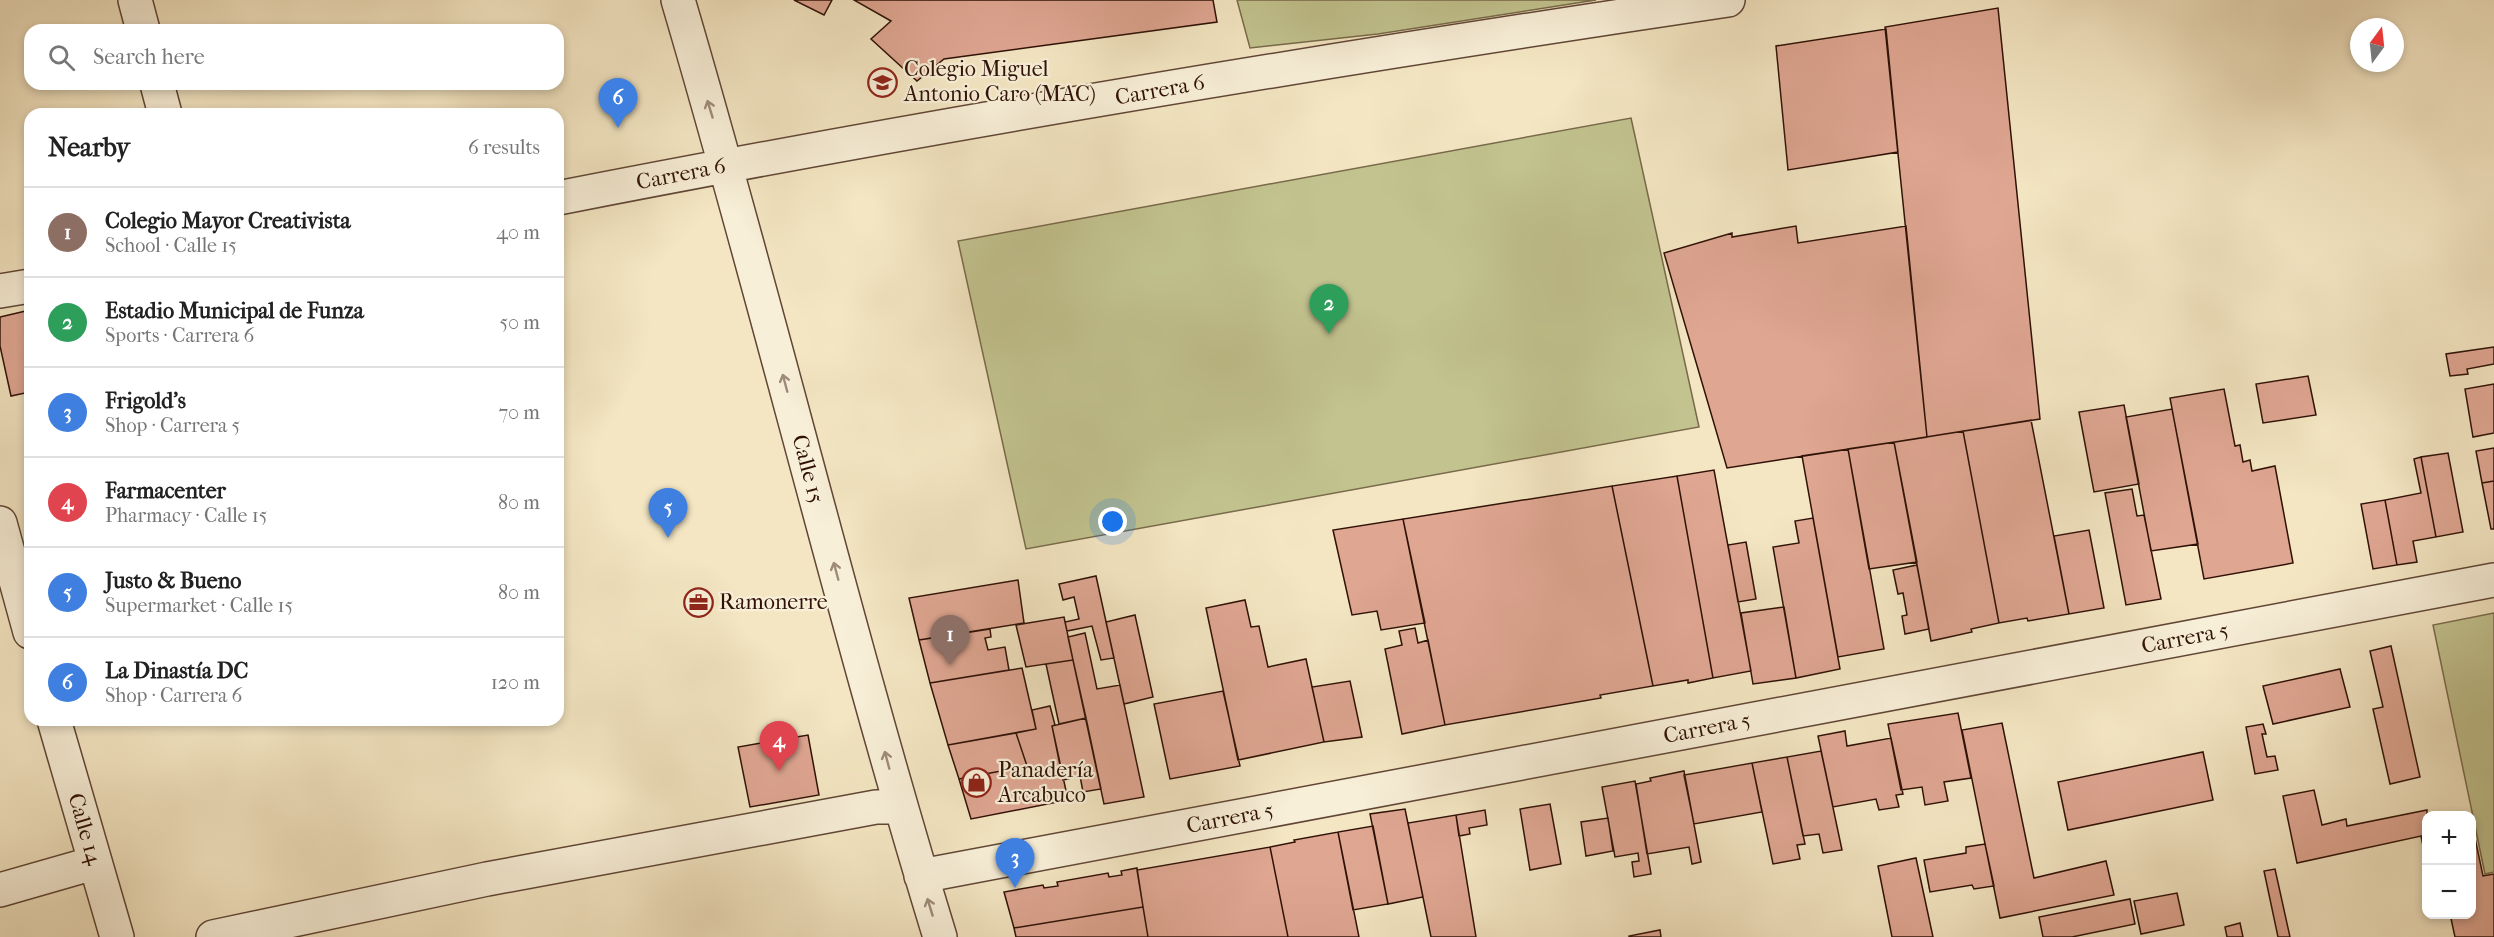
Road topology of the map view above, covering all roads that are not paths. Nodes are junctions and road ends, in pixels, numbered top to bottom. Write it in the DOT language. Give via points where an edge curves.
graph roads {
  1 [pos="135,0"];
  2 [pos="678,0"];
  3 [pos="1728,0"];
  4 [pos="141,24"];
  5 [pos="159,90"];
  6 [pos="163,108"];
  7 [pos="727,166"];
  8 [pos="564,197"];
  9 [pos="24,287"];
  10 [pos="0,291"];
  11 [pos="0,524"];
  12 [pos="2494,580"];
  13 [pos="24,610"];
  14 [pos="56,726"];
  15 [pos="899,807"];
  16 [pos="94,862"];
  17 [pos="921,876"];
  18 [pos="0,890"];
  19 [pos="117,937"];
  20 [pos="213,937"];
  21 [pos="939,937"];
  1 -- 4 [label="street"];
  7 -- 2 [label="street, Calle 15, one-way"];
  3 -- 7 [label="street, Carrera 6" via="1379,52"];
  5 -- 6 [label="street"];
  7 -- 8 [label="street, Carrera 6"];
  15 -- 7 [label="street, Calle 15, one-way"];
  9 -- 10 [label="street"];
  11 -- 13 [label="street"];
  12 -- 17 [label="street, Carrera 5"];
  14 -- 16 [label="street, Calle 14"];
  15 -- 17 [label="street, Calle 15"];
  15 -- 20 [label="street" via="876,807 487,879"];
  16 -- 18 [label="street"];
  16 -- 19 [label="street, Calle 14"];
  21 -- 17 [label="street, Calle 15, one-way"];
}
